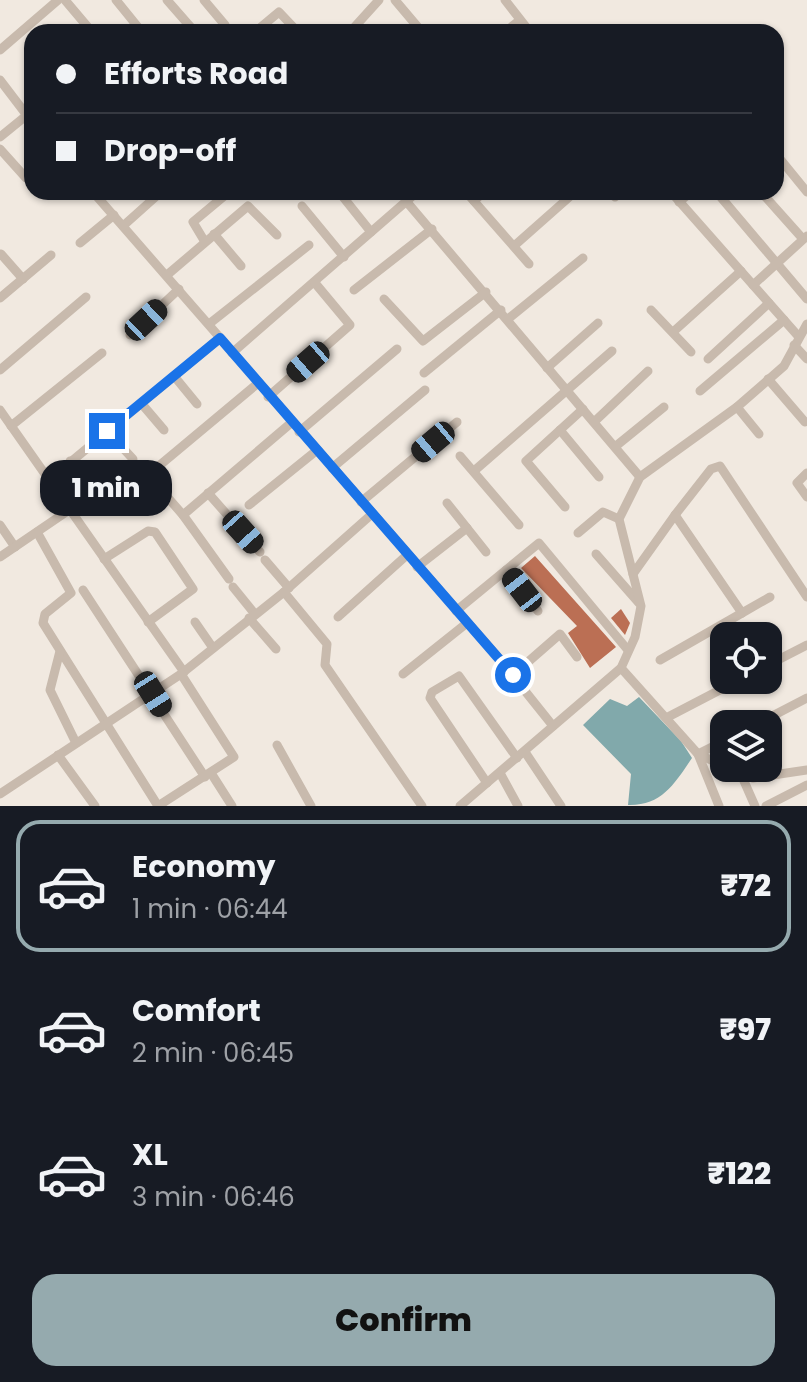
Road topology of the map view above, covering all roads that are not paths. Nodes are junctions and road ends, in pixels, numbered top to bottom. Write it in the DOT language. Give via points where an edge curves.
graph roads {
  1 [pos="38,0"];
  2 [pos="58,0"];
  3 [pos="65,0"];
  4 [pos="116,0"];
  5 [pos="204,0"];
  6 [pos="379,0"];
  7 [pos="395,0"];
  8 [pos="505,0"];
  9 [pos="170,1"];
  10 [pos="46,9"];
  11 [pos="520,20"];
  12 [pos="360,22"];
  13 [pos="34,24"];
  14 [pos="85,24"];
  15 [pos="136,24"];
  16 [pos="189,24"];
  17 [pos="224,24"];
  18 [pos="265,24"];
  19 [pos="290,24"];
  20 [pos="415,24"];
  21 [pos="515,24"];
  22 [pos="523,24"];
  23 [pos="24,33"];
  24 [pos="0,50"];
  25 [pos="0,80"];
  26 [pos="24,109"];
  27 [pos="24,120"];
  28 [pos="0,137"];
  29 [pos="0,149"];
  30 [pos="784,164"];
  31 [pos="24,176"];
  32 [pos="807,192"];
  33 [pos="100,200"];
  34 [pos="152,200"];
  35 [pos="219,200"];
  36 [pos="345,200"];
  37 [pos="566,200"];
  38 [pos="681,200"];
  39 [pos="723,200"];
  40 [pos="769,200"];
  41 [pos="406,201"];
  42 [pos="474,201"];
  43 [pos="679,202"];
  44 [pos="302,206"];
  45 [pos="114,215"];
  46 [pos="123,226"];
  47 [pos="432,229"];
  48 [pos="371,232"];
  49 [pos="214,234"];
  50 [pos="277,235"];
  51 [pos="805,238"];
  52 [pos="205,242"];
  53 [pos="80,243"];
  54 [pos="309,245"];
  55 [pos="514,246"];
  56 [pos="1,254"];
  57 [pos="51,255"];
  58 [pos="344,257"];
  59 [pos="583,258"];
  60 [pos="529,264"];
  61 [pos="777,264"];
  62 [pos="241,266"];
  63 [pos="741,271"];
  64 [pos="167,275"];
  65 [pos="23,279"];
  66 [pos="315,283"];
  67 [pos="753,285"];
  68 [pos="179,289"];
  69 [pos="354,290"];
  70 [pos="486,292"];
  71 [pos="86,297"];
  72 [pos="0,298"];
  73 [pos="384,299"];
  74 [pos="807,299"];
  75 [pos="769,303"];
  76 [pos="651,310"];
  77 [pos="505,315"];
  78 [pos="784,320"];
  79 [pos="598,323"];
  80 [pos="209,324"];
  81 [pos="807,324"];
  82 [pos="673,332"];
  83 [pos="130,335"];
  84 [pos="220,338"];
  85 [pos="800,339"];
  86 [pos="397,349"];
  87 [pos="612,351"];
  88 [pos="691,352"];
  89 [pos="102,353"];
  90 [pos="232,353"];
  91 [pos="708,359"];
  92 [pos="807,359"];
  93 [pos="547,368"];
  94 [pos="0,370"];
  95 [pos="648,371"];
  96 [pos="424,373"];
  97 [pos="174,376"];
  98 [pos="768,379"];
  99 [pos="257,384"];
  100 [pos="566,389"];
  101 [pos="425,390"];
  102 [pos="700,391"];
  103 [pos="268,397"];
  104 [pos="141,403"];
  105 [pos="197,404"];
  106 [pos="664,407"];
  107 [pos="737,407"];
  108 [pos="583,409"];
  109 [pos="0,410"];
  110 [pos="457,422"];
  111 [pos="594,422"];
  112 [pos="805,422"];
  113 [pos="291,423"];
  114 [pos="11,426"];
  115 [pos="164,430"];
  116 [pos="560,430"];
  117 [pos="107,431"];
  118 [pos="299,432"];
  119 [pos="759,434"];
  120 [pos="616,446"];
  121 [pos="316,451"];
  122 [pos="460,456"];
  123 [pos="133,459"];
  124 [pos="70,461"];
  125 [pos="332,468"];
  126 [pos="474,471"];
  127 [pos="807,473"];
  128 [pos="599,477"];
  129 [pos="640,477"];
  130 [pos="49,480"];
  131 [pos="98,491"];
  132 [pos="208,493"];
  133 [pos="807,497"];
  134 [pos="361,502"];
  135 [pos="447,503"];
  136 [pos="249,505"];
  137 [pos="565,507"];
  138 [pos="69,510"];
  139 [pos="372,514"];
  140 [pos="183,515"];
  141 [pos="675,515"];
  142 [pos="619,519"];
  143 [pos="0,525"];
  144 [pos="519,525"];
  145 [pos="467,528"];
  146 [pos="37,532"];
  147 [pos="578,533"];
  148 [pos="15,547"];
  149 [pos="486,552"];
  150 [pos="596,554"];
  151 [pos="407,555"];
  152 [pos="0,557"];
  153 [pos="104,559"];
  154 [pos="417,567"];
  155 [pos="506,570"];
  156 [pos="633,574"];
  157 [pos="83,590"];
  158 [pos="287,590"];
  159 [pos="770,597"];
  160 [pos="807,597"];
  161 [pos="641,606"];
  162 [pos="456,611"];
  163 [pos="538,611"];
  164 [pos="742,613"];
  165 [pos="252,615"];
  166 [pos="338,617"];
  167 [pos="148,622"];
  168 [pos="195,622"];
  169 [pos="467,623"];
  170 [pos="807,645"];
  171 [pos="213,648"];
  172 [pos="276,649"];
  173 [pos="627,649"];
  174 [pos="60,651"];
  175 [pos="577,657"];
  176 [pos="782,658"];
  177 [pos="660,660"];
  178 [pos="621,668"];
  179 [pos="183,673"];
  180 [pos="403,674"];
  181 [pos="513,675"];
  182 [pos="153,694"];
  183 [pos="712,694"];
  184 [pos="806,702"];
  185 [pos="782,713"];
  186 [pos="666,718"];
  187 [pos="104,724"];
  188 [pos="553,726"];
  189 [pos="76,743"];
  190 [pos="277,745"];
  191 [pos="710,748"];
  192 [pos="698,754"];
  193 [pos="58,755"];
  194 [pos="521,755"];
  195 [pos="710,760"];
  196 [pos="807,770"];
  197 [pos="500,773"];
  198 [pos="782,774"];
  199 [pos="208,775"];
  200 [pos="742,782"];
  201 [pos="487,783"];
  202 [pos="807,785"];
  203 [pos="0,794"];
  204 [pos="95,806"];
  205 [pos="158,806"];
  206 [pos="232,806"];
  207 [pos="311,806"];
  208 [pos="422,806"];
  209 [pos="460,806"];
  210 [pos="518,806"];
  211 [pos="561,806"];
  212 [pos="719,806"];
  213 [pos="755,806"];
  214 [pos="766,806"];
  1 -- 10 [label="street"];
  2 -- 10 [label="street"];
  3 -- 14 [label="street"];
  4 -- 15 [label="street"];
  5 -- 17 [label="street"];
  6 -- 12 [label="street"];
  7 -- 20 [label="street"];
  8 -- 11 [label="street"];
  9 -- 16 [label="street"];
  10 -- 13 [label="street"];
  11 -- 21 [label="street"];
  11 -- 22 [label="street"];
  18 -- 19 [label="street" via="279,12"];
  23 -- 24 [label="street"];
  25 -- 26 [label="street"];
  27 -- 28 [label="street"];
  29 -- 31 [label="street"];
  30 -- 32 [label="street"];
  33 -- 45 [label="street"];
  34 -- 46 [label="street"];
  35 -- 52 [label="street" via="193,222"];
  36 -- 48 [label="street"];
  37 -- 55 [label="street"];
  38 -- 43 [label="street"];
  39 -- 61 [label="street"];
  40 -- 51 [label="street"];
  41 -- 47 [label="street"];
  41 -- 48 [label="street"];
  42 -- 55 [label="street"];
  43 -- 63 [label="street"];
  44 -- 58 [label="street"];
  45 -- 46 [label="street"];
  45 -- 53 [label="street"];
  46 -- 64 [label="street"];
  47 -- 69 [label="street"];
  47 -- 70 [label="street"];
  48 -- 58 [label="street"];
  49 -- 50 [label="street" via="248,206"];
  49 -- 52 [label="street"];
  49 -- 62 [label="street"];
  51 -- 61 [label="street"];
  52 -- 64 [label="street"];
  54 -- 80 [label="street"];
  55 -- 60 [label="street"];
  56 -- 65 [label="street"];
  57 -- 65 [label="street"];
  58 -- 66 [label="street"];
  59 -- 77 [label="street"];
  61 -- 67 [label="street"];
  61 -- 74 [label="street"];
  63 -- 67 [label="street"];
  63 -- 82 [label="street"];
  64 -- 68 [label="street"];
  65 -- 72 [label="street"];
  66 -- 90 [label="street"];
  66 -- 103 [label="street" via="350,325"];
  67 -- 75 [label="street"];
  68 -- 80 [label="street"];
  68 -- 83 [label="street"];
  70 -- 73 [label="street" via="423,341"];
  70 -- 77 [label="street"];
  71 -- 94 [label="street"];
  75 -- 78 [label="street"];
  75 -- 91 [label="street"];
  76 -- 82 [label="street"];
  77 -- 93 [label="street"];
  77 -- 96 [label="street"];
  78 -- 85 [label="street"];
  78 -- 102 [label="street"];
  79 -- 93 [label="street"];
  80 -- 84 [label="street"];
  81 -- 85 [label="street"];
  82 -- 88 [label="street"];
  84 -- 90 [label="street"];
  84 -- 97 [label="street"];
  85 -- 92 [label="street"];
  85 -- 98 [label="street" via="784,366"];
  86 -- 118 [label="street"];
  87 -- 100 [label="street"];
  89 -- 114 [label="street"];
  90 -- 99 [label="street"];
  93 -- 100 [label="street"];
  95 -- 111 [label="street"];
  97 -- 104 [label="street"];
  97 -- 105 [label="street"];
  98 -- 107 [label="street"];
  98 -- 112 [label="street"];
  99 -- 103 [label="street"];
  99 -- 140 [label="street" via="148,475"];
  100 -- 108 [label="street"];
  100 -- 126 [label="street"];
  101 -- 125 [label="street"];
  103 -- 113 [label="street"];
  104 -- 115 [label="street"];
  104 -- 117 [label="street"];
  106 -- 120 [label="street"];
  107 -- 119 [label="street"];
  107 -- 129 [label="street"];
  108 -- 111 [label="street"];
  108 -- 116 [label="street"];
  109 -- 114 [label="street"];
  110 -- 134 [label="street"];
  111 -- 120 [label="street"];
  113 -- 118 [label="street"];
  113 -- 132 [label="street"];
  114 -- 130 [label="street"];
  116 -- 128 [label="street"];
  116 -- 137 [label="street" via="526,461"];
  117 -- 123 [label="street"];
  117 -- 124 [label="street"];
  118 -- 121 [label="street"];
  120 -- 129 [label="street"];
  121 -- 125 [label="street"];
  121 -- 136 [label="street"];
  122 -- 126 [label="street"];
  124 -- 130 [label="street"];
  124 -- 131 [label="street"];
  125 -- 134 [label="street"];
  126 -- 144 [label="street"];
  127 -- 133 [label="street" via="797,483"];
  129 -- 142 [label="street"];
  130 -- 138 [label="street"];
  132 -- 140 [label="street"];
  132 -- 158 [label="street"];
  134 -- 139 [label="street"];
  135 -- 145 [label="street"];
  138 -- 146 [label="street"];
  138 -- 153 [label="street"];
  139 -- 151 [label="street"];
  139 -- 158 [label="street"];
  140 -- 165 [label="street"];
  141 -- 156 [label="street"];
  141 -- 160 [label="street" via="711,469 720,466"];
  141 -- 164 [label="street"];
  142 -- 147 [label="street" via="603,512"];
  142 -- 156 [label="street"];
  143 -- 148 [label="street"];
  145 -- 149 [label="street"];
  145 -- 154 [label="street"];
  146 -- 148 [label="street"];
  146 -- 174 [label="street" via="71,593 42,618"];
  148 -- 152 [label="street"];
  150 -- 161 [label="street"];
  151 -- 154 [label="street"];
  151 -- 166 [label="street"];
  153 -- 167 [label="street"];
  153 -- 167 [label="street" via="148,531 155,532 193,589"];
  154 -- 162 [label="street"];
  155 -- 162 [label="street"];
  155 -- 163 [label="street"];
  155 -- 173 [label="street" via="539,543"];
  156 -- 161 [label="street"];
  157 -- 182 [label="street"];
  158 -- 165 [label="street"];
  158 -- 208 [label="street" via="327,644 325,665"];
  159 -- 164 [label="street"];
  161 -- 173 [label="street"];
  162 -- 169 [label="street"];
  164 -- 177 [label="street"];
  165 -- 171 [label="street"];
  165 -- 172 [label="street"];
  167 -- 179 [label="street"];
  168 -- 171 [label="street"];
  169 -- 180 [label="street"];
  169 -- 181 [label="street"];
  170 -- 176 [label="street"];
  171 -- 179 [label="street"];
  173 -- 178 [label="street"];
  174 -- 187 [label="street"];
  174 -- 189 [label="street" via="50,690"];
  175 -- 181 [label="street" via="560,634"];
  178 -- 186 [label="street"];
  178 -- 188 [label="street"];
  179 -- 182 [label="street"];
  179 -- 199 [label="street" via="234,757"];
  181 -- 188 [label="street"];
  182 -- 187 [label="street"];
  182 -- 199 [label="street"];
  183 -- 186 [label="street"];
  184 -- 185 [label="street"];
  186 -- 192 [label="street"];
  187 -- 189 [label="street"];
  187 -- 205 [label="street"];
  188 -- 194 [label="street"];
  189 -- 193 [label="street"];
  190 -- 207 [label="street"];
  191 -- 192 [label="street"];
  192 -- 195 [label="street"];
  192 -- 212 [label="street"];
  193 -- 203 [label="street"];
  193 -- 204 [label="street"];
  194 -- 197 [label="street"];
  194 -- 201 [label="street" via="459,676 432,692 430,698"];
  194 -- 211 [label="street"];
  196 -- 198 [label="street"];
  197 -- 201 [label="street"];
  197 -- 210 [label="street"];
  199 -- 205 [label="street"];
  199 -- 206 [label="street"];
  200 -- 213 [label="street"];
  201 -- 209 [label="street"];
  202 -- 214 [label="street"];
}
